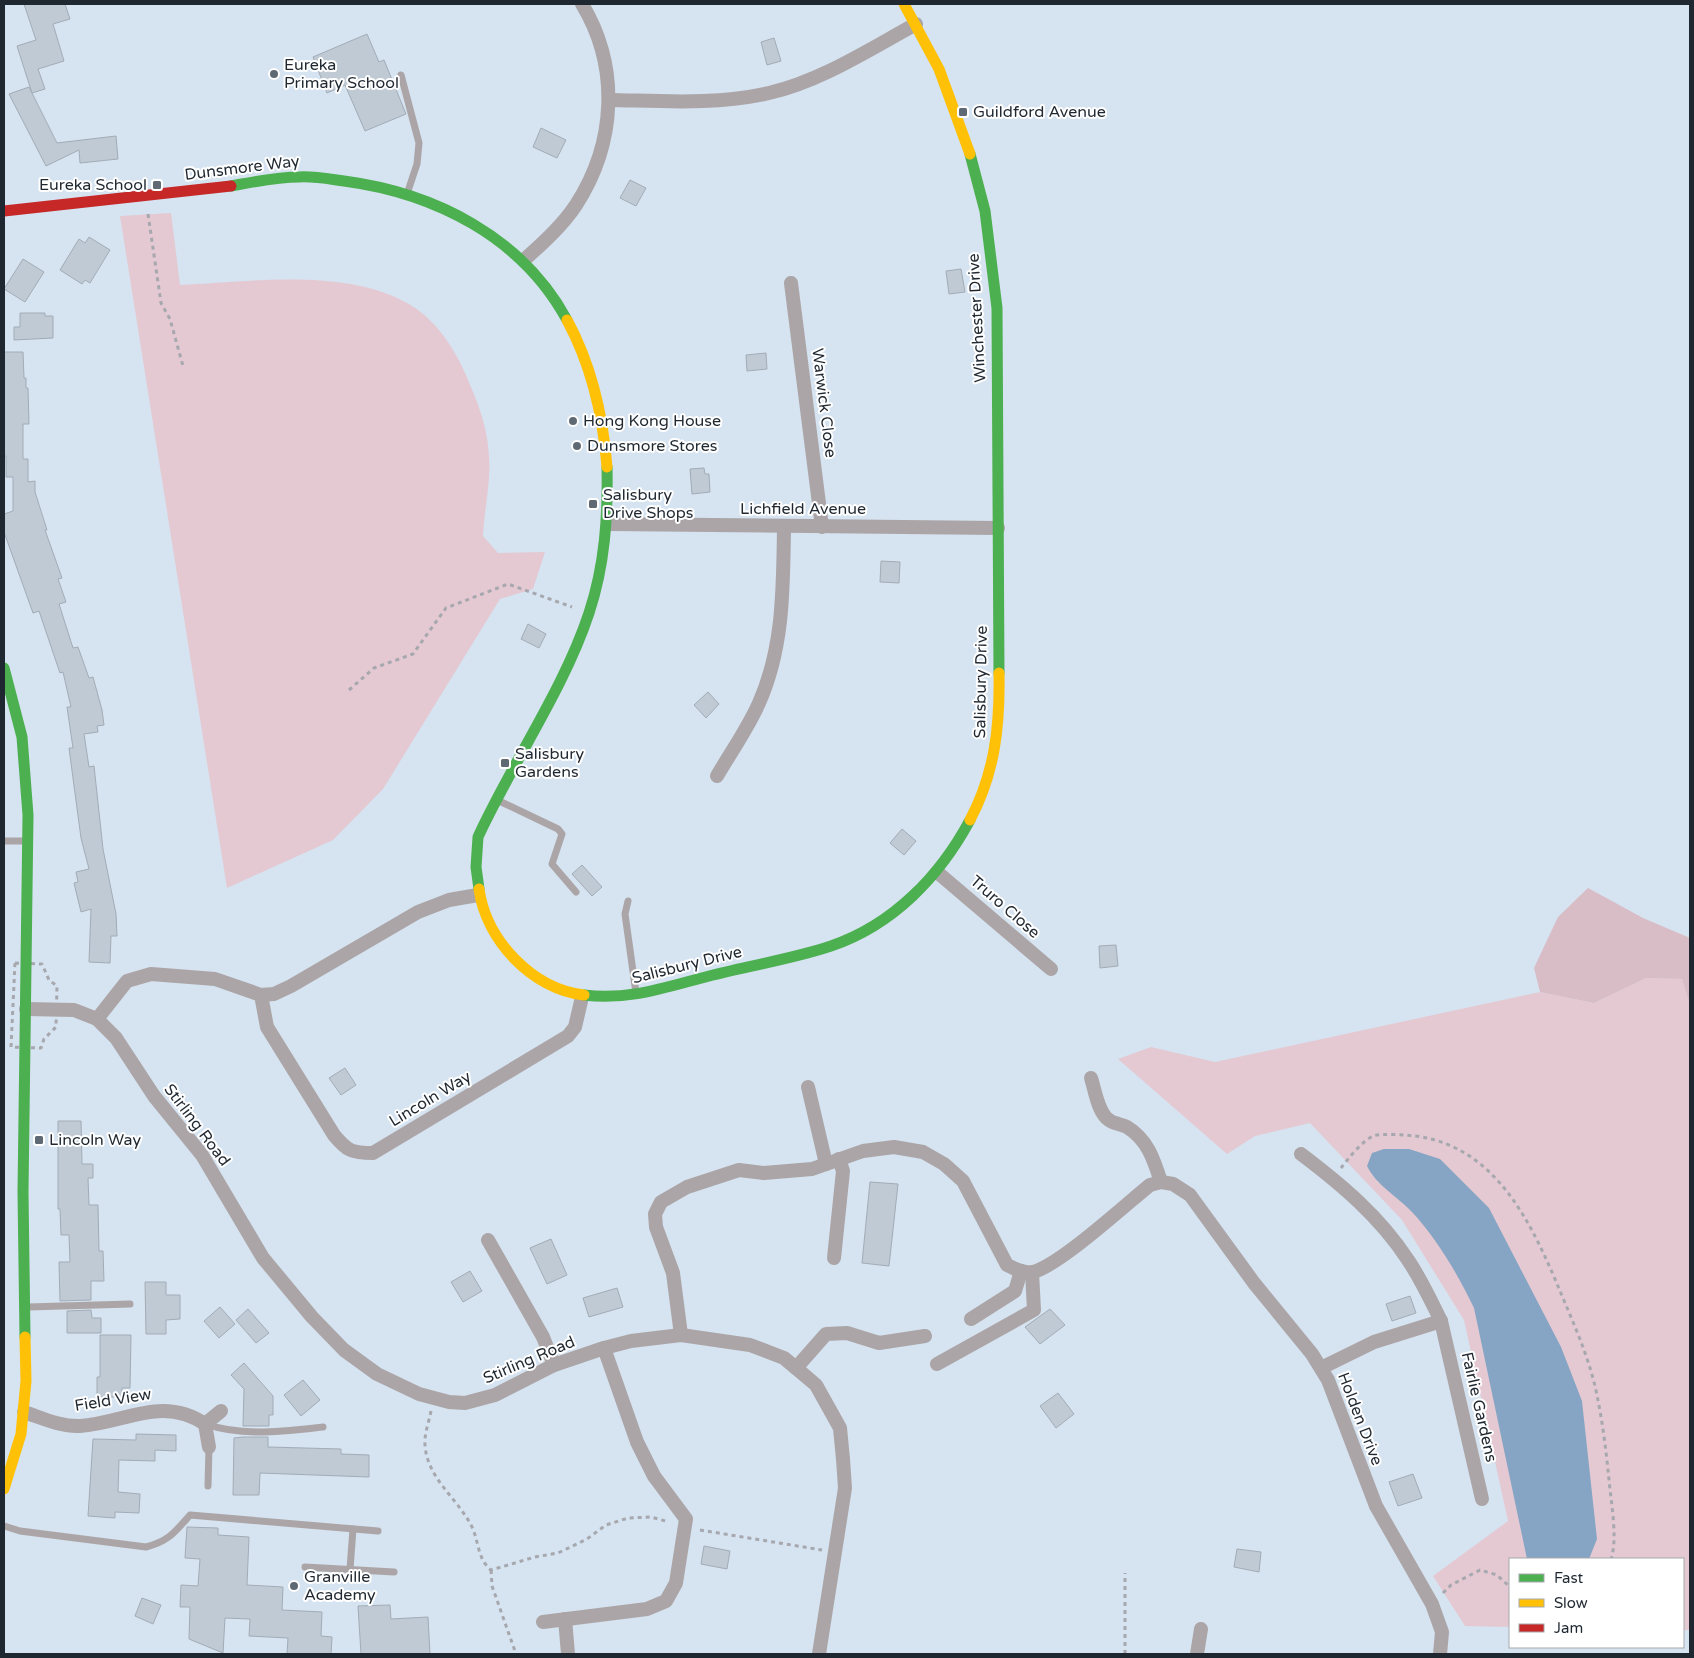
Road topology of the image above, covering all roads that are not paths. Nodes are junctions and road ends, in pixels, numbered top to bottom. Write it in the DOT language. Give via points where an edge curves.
graph roads {
  1 [pos="582,4"];
  2 [pos="904,4"];
  3 [pos="916,24"];
  4 [pos="400,75"];
  5 [pos="610,100"];
  6 [pos="407,194"];
  7 [pos="4,211"];
  8 [pos="524,260"];
  9 [pos="790,283"];
  10 [pos="608,524"];
  11 [pos="784,527"];
  12 [pos="822,527"];
  13 [pos="998,528"];
  14 [pos="4,668"];
  15 [pos="717,776"];
  16 [pos="496,800"];
  17 [pos="4,841"];
  18 [pos="28,841"];
  19 [pos="937,872"];
  20 [pos="576,892"];
  21 [pos="478,895"];
  22 [pos="628,901"];
  23 [pos="1051,969"];
  24 [pos="261,995"];
  25 [pos="637,996"];
  26 [pos="582,997"];
  27 [pos="26,1009"];
  28 [pos="97,1019"];
  29 [pos="1091,1078"];
  30 [pos="808,1087"];
  31 [pos="1301,1154"];
  32 [pos="833,1162"];
  33 [pos="1161,1182"];
  34 [pos="488,1240"];
  35 [pos="834,1258"];
  36 [pos="1026,1272"];
  37 [pos="130,1304"];
  38 [pos="26,1307"];
  39 [pos="971,1319"];
  40 [pos="1441,1321"];
  41 [pos="681,1335"];
  42 [pos="925,1336"];
  43 [pos="604,1348"];
  44 [pos="937,1364"];
  45 [pos="554,1366"];
  46 [pos="796,1368"];
  47 [pos="1321,1368"];
  48 [pos="222,1411"];
  49 [pos="24,1412"];
  50 [pos="205,1424"];
  51 [pos="323,1427"];
  52 [pos="210,1447"];
  53 [pos="208,1486"];
  54 [pos="4,1490"];
  55 [pos="1482,1500"];
  56 [pos="4,1526"];
  57 [pos="354,1529"];
  58 [pos="378,1531"];
  59 [pos="305,1567"];
  60 [pos="350,1569"];
  61 [pos="394,1572"];
  62 [pos="565,1619"];
  63 [pos="543,1622"];
  64 [pos="1200,1629"];
  65 [pos="568,1654"];
  66 [pos="819,1654"];
  67 [pos="1197,1654"];
  68 [pos="1440,1654"];
  1 -- 5 [label="street" via="599,39"];
  2 -- 3 [label="main road, Winchester Drive"];
  3 -- 5 [label="street" via="811,78 770,92 723,100"];
  3 -- 13 [label="main road, Winchester Drive" via="963,131 986,217 996,287"];
  4 -- 6 [label="lane" via="418,143 417,164"];
  5 -- 8 [label="street" via="604,144 590,181 561,224"];
  6 -- 7 [label="main road, Dunsmore Way" via="371,184 311,176"];
  6 -- 8 [label="main road, Dunsmore Way" via="470,220"];
  8 -- 10 [label="main road" via="557,298 588,362 605,435"];
  9 -- 12 [label="street, Warwick Close"];
  10 -- 11 [label="street, Lichfield Avenue"];
  10 -- 16 [label="main road, Salisbury Drive" via="589,613 566,668"];
  11 -- 12 [label="street, Lichfield Avenue"];
  11 -- 15 [label="street" via="782,610 770,670 759,704"];
  12 -- 13 [label="street, Lichfield Avenue"];
  13 -- 19 [label="main road, Salisbury Drive" via="1000,718 994,757 970,822"];
  14 -- 18 [label="main road" via="22,737"];
  16 -- 20 [label="lane" via="558,829 562,834 552,864"];
  16 -- 21 [label="main road, Salisbury Drive" via="478,837 475,868"];
  17 -- 18 [label="lane"];
  18 -- 27 [label="main road"];
  19 -- 23 [label="street, Truro Close"];
  19 -- 25 [label="main road, Salisbury Drive" via="891,914 868,930 844,940"];
  21 -- 24 [label="street" via="449,900 418,912 291,986 274,994"];
  21 -- 26 [label="main road, Salisbury Drive" via="498,941 511,957 545,982"];
  22 -- 25 [label="lane" via="625,914"];
  24 -- 26 [label="street, Lincoln Way" via="267,1027 334,1135 345,1148 373,1153 568,1036 575,1027"];
  24 -- 28 [label="street" via="215,979 151,974 127,981"];
  25 -- 26 [label="main road, Salisbury Drive"];
  27 -- 28 [label="street, Stirling Road" via="74,1010"];
  27 -- 38 [label="main road" via="23,1192"];
  28 -- 45 [label="street, Stirling Road" via="116,1038 154,1096 202,1155 263,1258 344,1350 378,1374 419,1394 449,1402 465,1403 495,1395"];
  29 -- 33 [label="street" via="1100,1109 1108,1120 1126,1126 1141,1137 1151,1152"];
  30 -- 32 [label="street"];
  31 -- 40 [label="street, Fairlie Gardens" via="1333,1178 1376,1220 1409,1260"];
  32 -- 35 [label="street" via="843,1171"];
  32 -- 36 [label="street" via="863,1151 894,1147 923,1152 963,1180 1007,1265"];
  32 -- 41 [label="street" via="812,1170 739,1170 687,1187 661,1202 655,1214 656,1227 673,1273"];
  33 -- 36 [label="street" via="1150,1185 1062,1256"];
  33 -- 47 [label="street, Holden Drive" via="1173,1184 1190,1195"];
  34 -- 45 [label="street" via="543,1337"];
  36 -- 39 [label="street" via="1015,1292"];
  36 -- 44 [label="street" via="1034,1310"];
  37 -- 38 [label="lane"];
  38 -- 49 [label="main road"];
  40 -- 47 [label="street" via="1374,1342"];
  40 -- 55 [label="street, Fairlie Gardens"];
  41 -- 43 [label="street, Stirling Road"];
  41 -- 46 [label="street, Stirling Road" via="750,1345 784,1358"];
  42 -- 46 [label="street" via="879,1343 847,1333 826,1334"];
  43 -- 45 [label="street, Stirling Road"];
  43 -- 62 [label="street" via="637,1442 654,1476 686,1519 685,1526 676,1583 666,1601 647,1609"];
  46 -- 66 [label="street, Stirling Road" via="816,1384 840,1428 845,1488"];
  47 -- 68 [label="street, Holden Drive" via="1376,1506 1432,1604 1442,1632"];
  48 -- 50 [label="street"];
  49 -- 50 [label="street, Field View" via="52,1422 77,1426 154,1410 170,1411 184,1412"];
  49 -- 54 [label="main road" via="15,1458"];
  50 -- 51 [label="lane" via="222,1430 280,1432"];
  50 -- 52 [label="street"];
  52 -- 53 [label="lane"];
  56 -- 57 [label="lane" via="146,1548 171,1537 190,1515"];
  57 -- 58 [label="lane"];
  57 -- 60 [label="lane"];
  59 -- 60 [label="lane"];
  60 -- 61 [label="lane"];
  62 -- 63 [label="street"];
  62 -- 65 [label="street"];
  64 -- 67 [label="street"];
}
